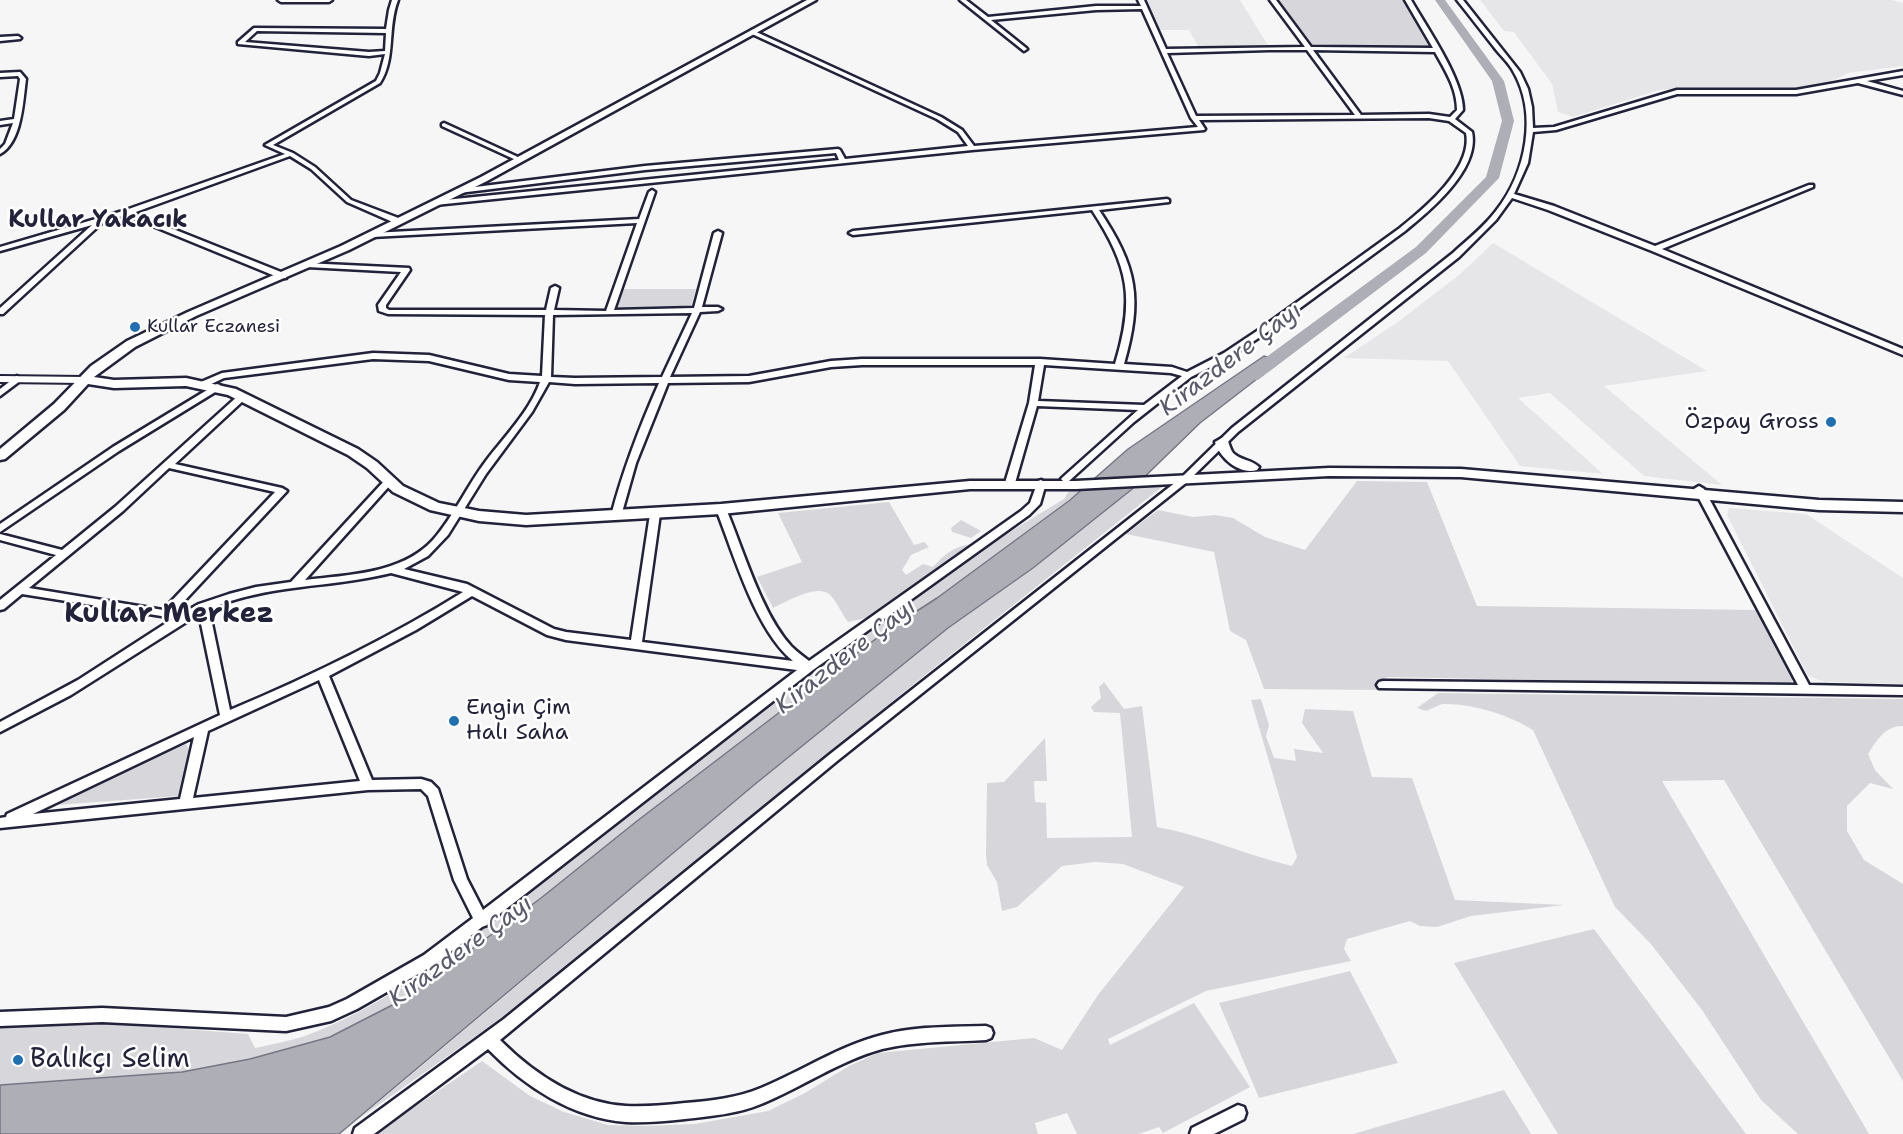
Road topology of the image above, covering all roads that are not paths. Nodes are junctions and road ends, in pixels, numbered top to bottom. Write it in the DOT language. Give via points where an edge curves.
graph roads {
  1 [pos="281,0"];
  2 [pos="329,0"];
  3 [pos="396,0"];
  4 [pos="812,0"];
  5 [pos="963,0"];
  6 [pos="1274,0"];
  7 [pos="1408,0"];
  8 [pos="1460,0"];
  9 [pos="1142,4"];
  10 [pos="988,19"];
  11 [pos="388,31"];
  12 [pos="752,32"];
  13 [pos="18,38"];
  14 [pos="0,39"];
  15 [pos="1024,49"];
  16 [pos="1310,50"];
  17 [pos="1437,50"];
  18 [pos="1164,51"];
  19 [pos="387,52"];
  20 [pos="1903,73"];
  21 [pos="0,75"];
  22 [pos="1856,80"];
  23 [pos="1903,93"];
  24 [pos="1359,116"];
  25 [pos="1194,118"];
  26 [pos="1451,119"];
  27 [pos="17,120"];
  28 [pos="0,123"];
  29 [pos="444,125"];
  30 [pos="1532,130"];
  31 [pos="972,148"];
  32 [pos="0,152"];
  33 [pos="291,154"];
  34 [pos="518,159"];
  35 [pos="738,160"];
  36 [pos="843,161"];
  37 [pos="748,172"];
  38 [pos="1811,186"];
  39 [pos="459,191"];
  40 [pos="652,192"];
  41 [pos="1509,195"];
  42 [pos="1167,201"];
  43 [pos="435,203"];
  44 [pos="1095,208"];
  45 [pos="126,213"];
  46 [pos="103,219"];
  47 [pos="398,221"];
  48 [pos="640,221"];
  49 [pos="718,233"];
  50 [pos="853,233"];
  51 [pos="372,235"];
  52 [pos="0,249"];
  53 [pos="1656,249"];
  54 [pos="307,265"];
  55 [pos="283,276"];
  56 [pos="555,288"];
  57 [pos="718,309"];
  58 [pos="697,310"];
  59 [pos="0,312"];
  60 [pos="609,313"];
  61 [pos="549,314"];
  62 [pos="1903,352"];
  63 [pos="1040,362"];
  64 [pos="1119,366"];
  65 [pos="1188,375"];
  66 [pos="0,379"];
  67 [pos="17,379"];
  68 [pos="546,379"];
  69 [pos="85,380"];
  70 [pos="664,381"];
  71 [pos="211,386"];
  72 [pos="0,393"];
  73 [pos="242,397"];
  74 [pos="1033,403"];
  75 [pos="1145,408"];
  76 [pos="1222,442"];
  77 [pos="0,456"];
  78 [pos="168,465"];
  79 [pos="1252,466"];
  80 [pos="1188,476"];
  81 [pos="1075,480"];
  82 [pos="389,481"];
  83 [pos="1011,483"];
  84 [pos="1041,483"];
  85 [pos="1701,492"];
  86 [pos="1903,500"];
  87 [pos="1903,507"];
  88 [pos="721,509"];
  89 [pos="456,512"];
  90 [pos="655,514"];
  91 [pos="616,516"];
  92 [pos="0,529"];
  93 [pos="0,537"];
  94 [pos="64,554"];
  95 [pos="392,570"];
  96 [pos="296,583"];
  97 [pos="21,591"];
  98 [pos="472,591"];
  99 [pos="0,606"];
  100 [pos="203,607"];
  101 [pos="165,614"];
  102 [pos="184,617"];
  103 [pos="636,646"];
  104 [pos="809,667"];
  105 [pos="323,676"];
  106 [pos="1383,685"];
  107 [pos="1806,690"];
  108 [pos="1903,691"];
  109 [pos="226,717"];
  110 [pos="0,727"];
  111 [pos="202,729"];
  112 [pos="368,785"];
  113 [pos="186,802"];
  114 [pos="2,822"];
  115 [pos="482,921"];
  116 [pos="0,1019"];
  117 [pos="987,1033"];
  118 [pos="489,1040"];
  119 [pos="1238,1113"];
  120 [pos="361,1134"];
  121 [pos="1198,1134"];
  1 -- 2 [label="street"];
  3 -- 11 [label="street"];
  4 -- 12 [label="main road"];
  5 -- 10 [label="street"];
  6 -- 16 [label="street"];
  7 -- 17 [label="street"];
  8 -- 30 [label="street" via="1516,68 1530,106"];
  9 -- 10 [label="street"];
  9 -- 18 [label="street"];
  10 -- 15 [label="street"];
  11 -- 19 [label="street"];
  11 -- 19 [label="street" via="256,29 240,43 369,54"];
  12 -- 31 [label="street" via="939,118 960,131"];
  12 -- 34 [label="main road"];
  13 -- 14 [label="street"];
  16 -- 17 [label="street"];
  16 -- 18 [label="street"];
  16 -- 24 [label="street"];
  17 -- 26 [label="street" via="1460,99 1460,110"];
  18 -- 25 [label="street"];
  19 -- 33 [label="street" via="386,73 378,82 268,145"];
  20 -- 22 [label="street"];
  21 -- 27 [label="street" via="20,74 23,79"];
  22 -- 23 [label="street"];
  22 -- 30 [label="street" via="1796,92 1677,92 1554,129"];
  24 -- 25 [label="street"];
  24 -- 26 [label="street"];
  25 -- 31 [label="street" via="1202,129"];
  26 -- 65 [label="street" via="1469,132 1470,149 1454,178 1423,212 1231,352"];
  27 -- 28 [label="street"];
  27 -- 32 [label="street" via="8,145"];
  29 -- 34 [label="street"];
  30 -- 41 [label="street" via="1523,166"];
  31 -- 36 [label="street"];
  33 -- 45 [label="street"];
  33 -- 47 [label="street" via="349,201"];
  34 -- 39 [label="main road"];
  35 -- 36 [label="street" via="838,151"];
  35 -- 37 [label="street"];
  35 -- 39 [label="street"];
  36 -- 37 [label="street"];
  37 -- 43 [label="street"];
  38 -- 53 [label="street"];
  39 -- 43 [label="main road"];
  40 -- 48 [label="street"];
  41 -- 53 [label="street"];
  41 -- 76 [label="street" via="1488,224 1456,255"];
  42 -- 44 [label="street"];
  43 -- 47 [label="main road"];
  44 -- 50 [label="street"];
  44 -- 64 [label="street" via="1118,247 1129,285 1131,315"];
  45 -- 46 [label="street"];
  45 -- 55 [label="street"];
  46 -- 52 [label="street"];
  46 -- 59 [label="street"];
  47 -- 51 [label="main road"];
  48 -- 51 [label="street"];
  48 -- 60 [label="street"];
  49 -- 58 [label="street"];
  51 -- 54 [label="main road"];
  53 -- 62 [label="street"];
  54 -- 55 [label="main road"];
  54 -- 61 [label="street" via="406,270 382,305 388,312"];
  55 -- 69 [label="main road" via="156,331 118,352"];
  56 -- 61 [label="street"];
  57 -- 58 [label="street"];
  58 -- 60 [label="street"];
  58 -- 70 [label="street"];
  60 -- 61 [label="street"];
  61 -- 68 [label="street"];
  63 -- 64 [label="street"];
  63 -- 70 [label="street" via="854,362 761,378"];
  63 -- 74 [label="street"];
  64 -- 65 [label="street"];
  65 -- 75 [label="street"];
  66 -- 67 [label="street"];
  67 -- 69 [label="street"];
  67 -- 72 [label="street"];
  68 -- 70 [label="street"];
  68 -- 71 [label="street" via="498,375 437,359 374,356 222,376"];
  68 -- 89 [label="street"];
  69 -- 71 [label="main road"];
  69 -- 77 [label="main road" via="36,428"];
  70 -- 91 [label="street" via="627,474"];
  71 -- 73 [label="main road"];
  71 -- 92 [label="street"];
  73 -- 78 [label="street"];
  73 -- 82 [label="main road" via="353,452"];
  74 -- 75 [label="street"];
  74 -- 83 [label="street"];
  75 -- 81 [label="street" via="1102,444"];
  76 -- 79 [label="main road" via="1230,458"];
  76 -- 80 [label="street"];
  78 -- 94 [label="street"];
  78 -- 101 [label="street" via="282,491"];
  79 -- 80 [label="main road"];
  79 -- 85 [label="main road" via="1430,466"];
  80 -- 81 [label="main road"];
  80 -- 85 [label="main road" via="1435,472"];
  80 -- 118 [label="street" via="833,758"];
  81 -- 84 [label="main road"];
  82 -- 89 [label="main road" via="424,502"];
  82 -- 96 [label="street"];
  83 -- 84 [label="main road"];
  83 -- 88 [label="main road"];
  84 -- 104 [label="street" via="1035,504 1025,513"];
  85 -- 86 [label="main road" via="1827,500"];
  85 -- 87 [label="main road" via="1820,505"];
  85 -- 107 [label="street"];
  88 -- 90 [label="main road"];
  88 -- 104 [label="street" via="778,636"];
  89 -- 91 [label="main road" via="526,520"];
  89 -- 95 [label="street" via="429,549"];
  90 -- 91 [label="main road"];
  90 -- 103 [label="street"];
  93 -- 94 [label="street"];
  94 -- 97 [label="street"];
  95 -- 96 [label="street"];
  95 -- 98 [label="street"];
  96 -- 100 [label="street" via="246,592"];
  97 -- 99 [label="street"];
  97 -- 101 [label="street"];
  98 -- 103 [label="street" via="551,632"];
  98 -- 105 [label="street"];
  100 -- 102 [label="street"];
  100 -- 109 [label="street"];
  101 -- 102 [label="street"];
  102 -- 110 [label="street" via="73,689"];
  103 -- 104 [label="street"];
  104 -- 115 [label="street"];
  105 -- 109 [label="street"];
  105 -- 112 [label="street"];
  106 -- 107 [label="street"];
  107 -- 108 [label="street"];
  109 -- 111 [label="street"];
  111 -- 113 [label="street"];
  111 -- 114 [label="street"];
  112 -- 113 [label="street"];
  112 -- 115 [label="street" via="413,784 431,789 461,880"];
  113 -- 114 [label="street"];
  115 -- 116 [label="street" via="410,973 352,1004 308,1020 286,1024 102,1015"];
  117 -- 118 [label="street" via="882,1042 760,1097 727,1106 644,1115 616,1113 569,1099 524,1071"];
  118 -- 120 [label="street"];
  119 -- 121 [label="street"];
}
